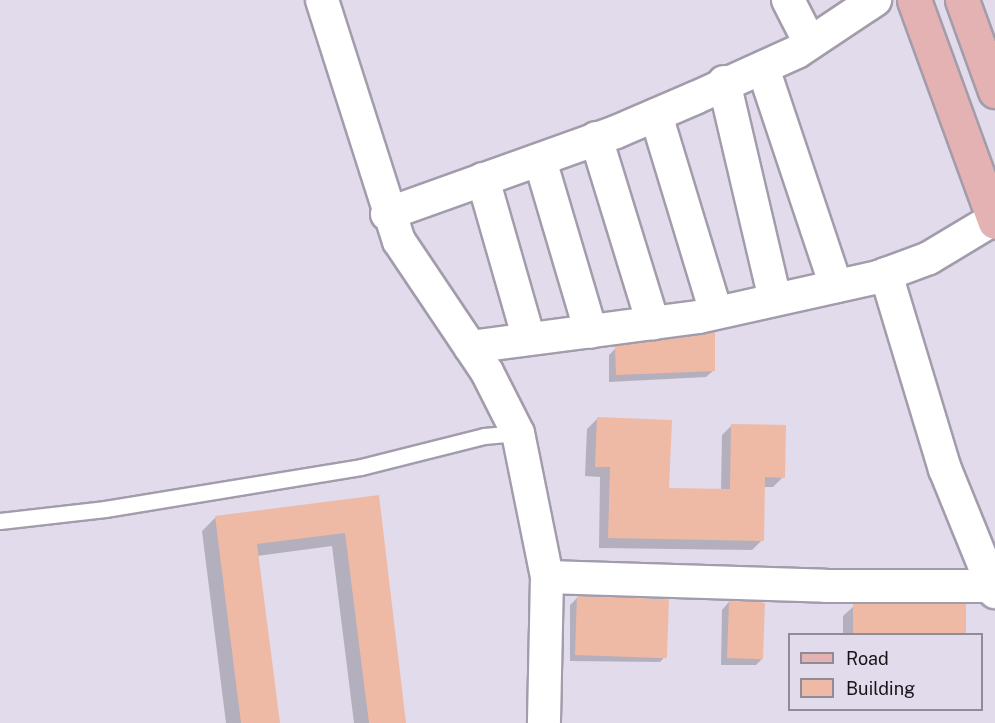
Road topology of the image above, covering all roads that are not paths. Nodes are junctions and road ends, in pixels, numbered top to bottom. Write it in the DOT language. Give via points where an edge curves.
graph roads {
  1 [pos="322,0"];
  2 [pos="788,0"];
  3 [pos="875,0"];
  4 [pos="914,0"];
  5 [pos="962,0"];
  6 [pos="973,0"];
  7 [pos="810,43"];
  8 [pos="995,46"];
  9 [pos="763,68"];
  10 [pos="724,82"];
  11 [pos="995,91"];
  12 [pos="656,115"];
  13 [pos="596,138"];
  14 [pos="540,160"];
  15 [pos="483,179"];
  16 [pos="387,214"];
  17 [pos="994,221"];
  18 [pos="886,274"];
  19 [pos="836,286"];
  20 [pos="775,299"];
  21 [pos="716,312"];
  22 [pos="653,323"];
  23 [pos="591,332"];
  24 [pos="529,339"];
  25 [pos="470,347"];
  26 [pos="518,433"];
  27 [pos="0,521"];
  28 [pos="548,577"];
  29 [pos="994,588"];
  30 [pos="544,723"];
  1 -- 16 [label="street"];
  2 -- 7 [label="street"];
  3 -- 7 [label="street"];
  4 -- 17 [label="main road"];
  5 -- 11 [label="main road"];
  6 -- 8 [label="street"];
  7 -- 9 [label="street"];
  9 -- 10 [label="street"];
  9 -- 19 [label="street"];
  10 -- 12 [label="street"];
  10 -- 20 [label="street"];
  12 -- 13 [label="street"];
  12 -- 21 [label="street"];
  13 -- 14 [label="street"];
  13 -- 22 [label="street"];
  14 -- 15 [label="street"];
  14 -- 23 [label="street"];
  15 -- 16 [label="street"];
  15 -- 24 [label="street"];
  16 -- 25 [label="street" via="399,241"];
  17 -- 18 [label="street" via="929,258"];
  18 -- 19 [label="street"];
  18 -- 29 [label="street" via="945,469"];
  19 -- 20 [label="street"];
  20 -- 21 [label="street"];
  21 -- 22 [label="street"];
  22 -- 23 [label="street"];
  23 -- 24 [label="street"];
  24 -- 25 [label="street"];
  25 -- 26 [label="street"];
  26 -- 27 [label="lane" via="484,436 361,467 105,509"];
  26 -- 28 [label="street"];
  28 -- 29 [label="street"];
  28 -- 30 [label="street"];
}
